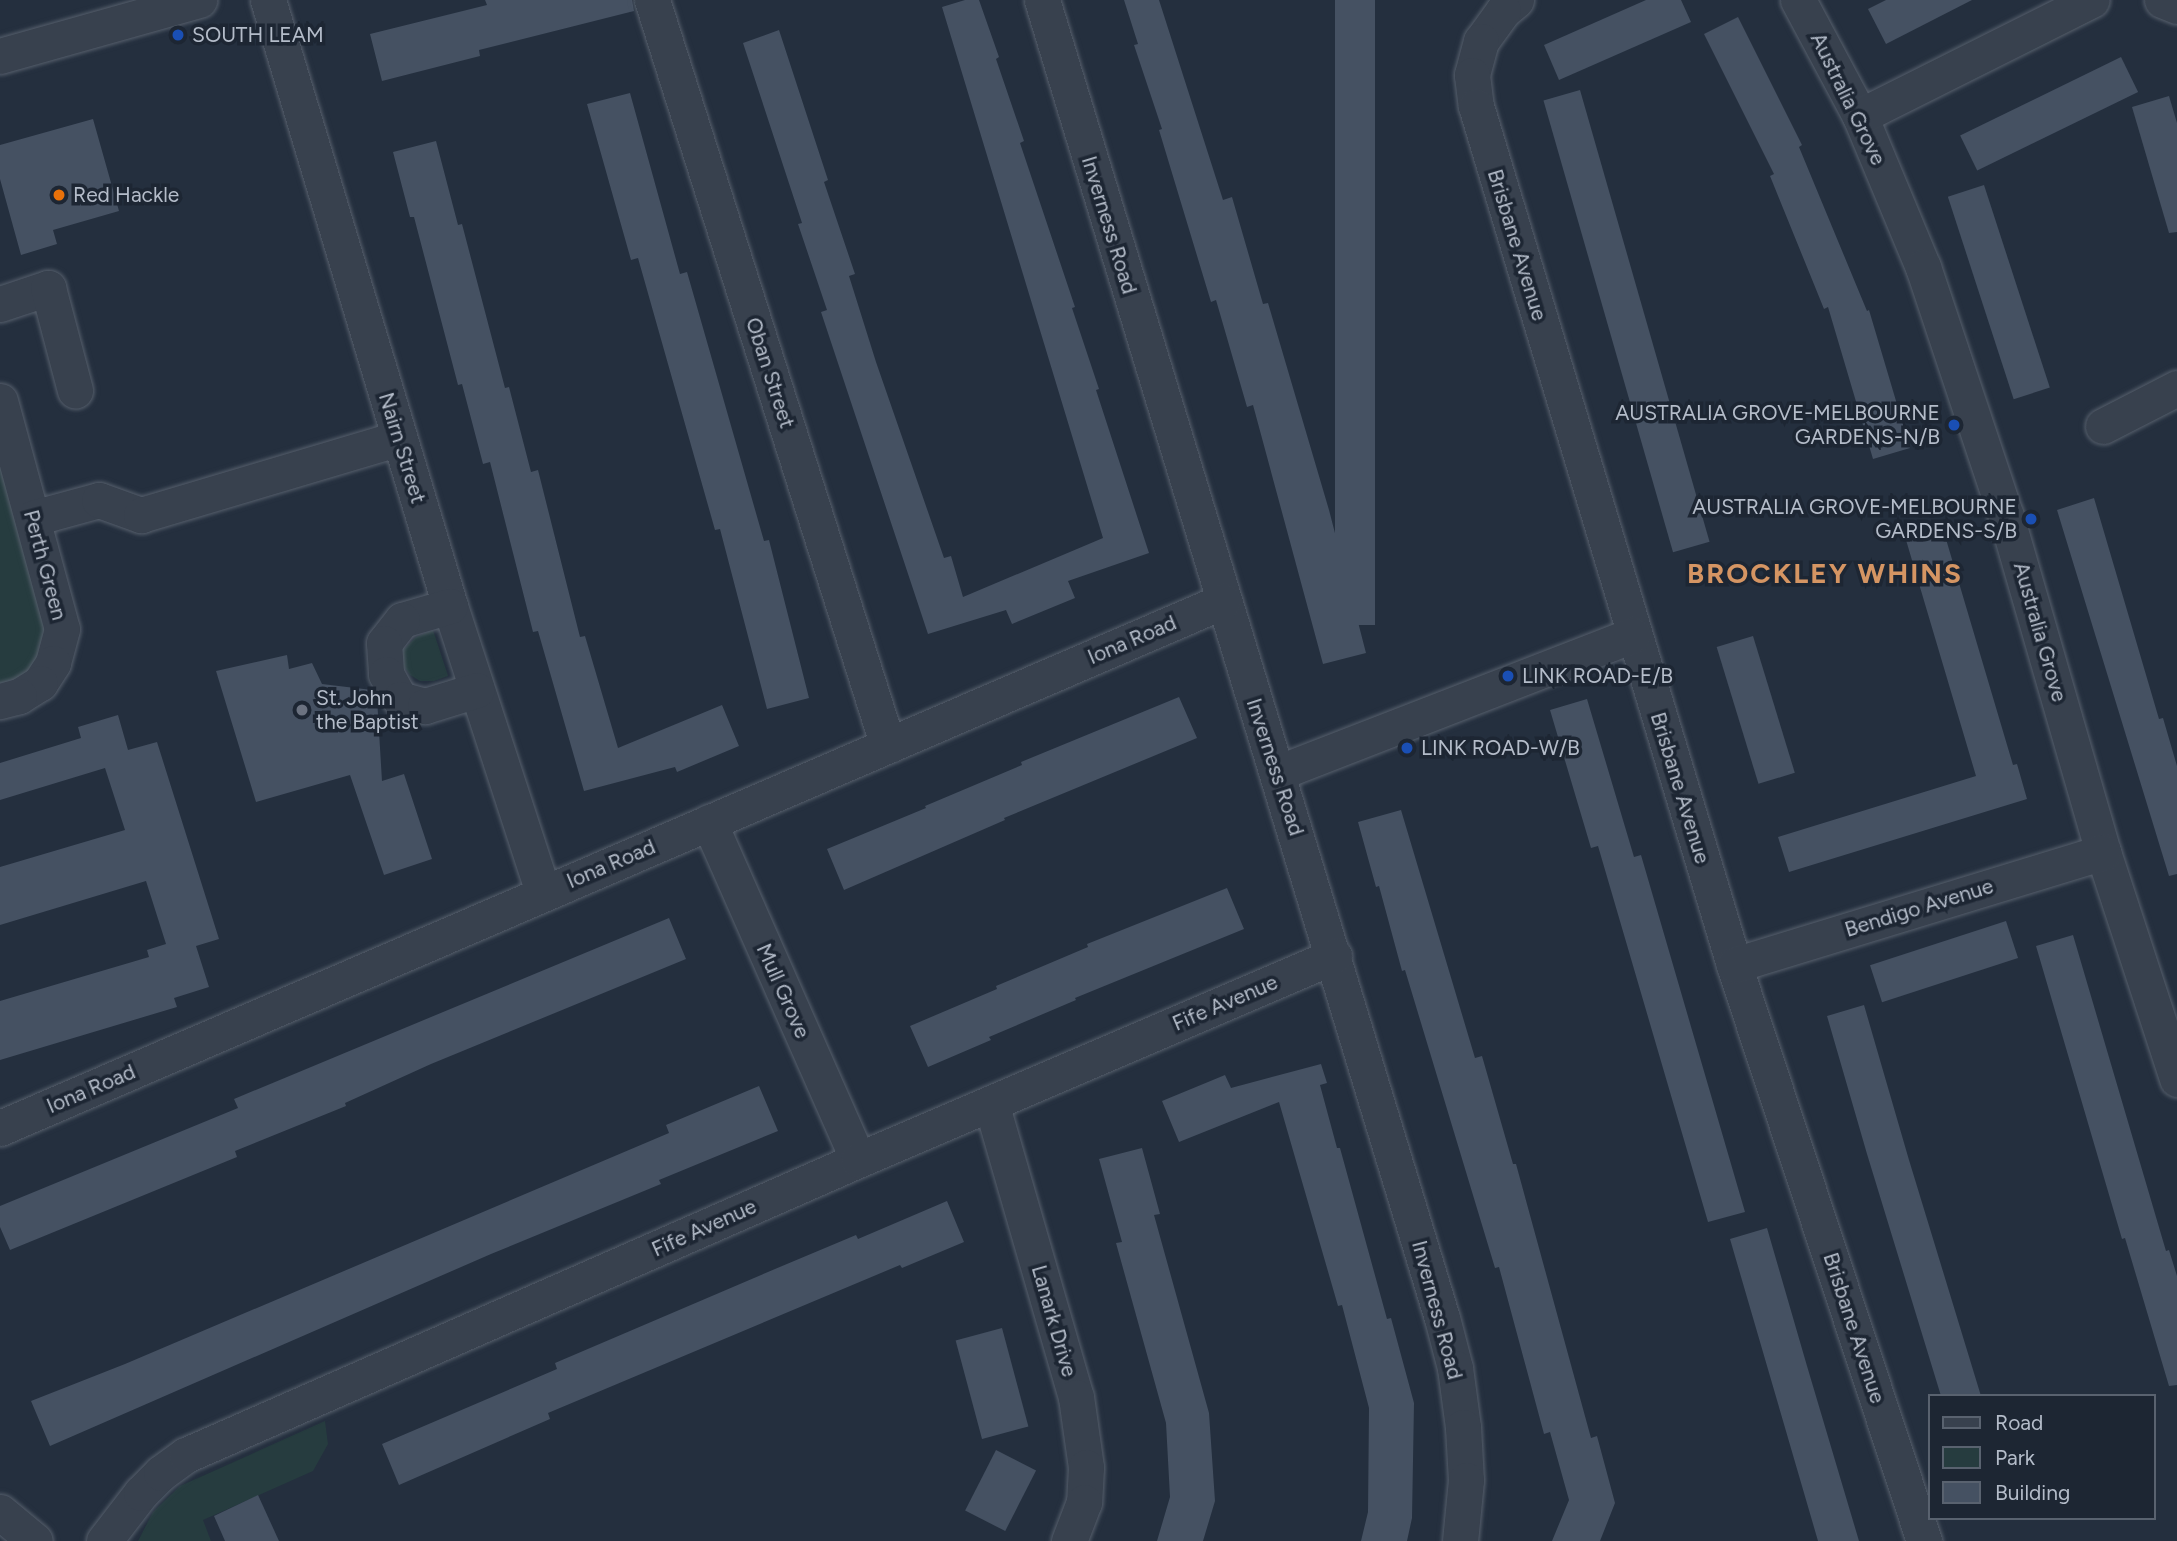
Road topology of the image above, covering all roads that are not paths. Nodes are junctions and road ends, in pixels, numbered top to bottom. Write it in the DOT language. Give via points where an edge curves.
graph roads {
  1 [pos="198,0"];
  2 [pos="268,0"];
  3 [pos="652,0"];
  4 [pos="1042,0"];
  5 [pos="1516,0"];
  6 [pos="1798,0"];
  7 [pos="2092,0"];
  8 [pos="2162,0"];
  9 [pos="2177,6"];
  10 [pos="0,56"];
  11 [pos="1860,116"];
  12 [pos="0,304"];
  13 [pos="2177,388"];
  14 [pos="75,390"];
  15 [pos="0,401"];
  16 [pos="2103,426"];
  17 [pos="399,438"];
  18 [pos="33,518"];
  19 [pos="1223,601"];
  20 [pos="450,606"];
  21 [pos="1633,635"];
  22 [pos="477,690"];
  23 [pos="0,701"];
  24 [pos="888,746"];
  25 [pos="1277,773"];
  26 [pos="709,822"];
  27 [pos="2103,852"];
  28 [pos="543,893"];
  29 [pos="1334,956"];
  30 [pos="1734,965"];
  31 [pos="2177,1079"];
  32 [pos="991,1102"];
  33 [pos="0,1128"];
  34 [pos="858,1160"];
  35 [pos="0,1512"];
  36 [pos="35,1541"];
  37 [pos="104,1541"];
  38 [pos="1069,1541"];
  39 [pos="1460,1541"];
  40 [pos="1924,1541"];
  1 -- 10 [label="street"];
  2 -- 17 [label="street, Nairn Street"];
  3 -- 24 [label="street, Oban Street"];
  4 -- 19 [label="street, Inverness Road"];
  5 -- 21 [label="street, Brisbane Avenue" via="1481,41 1472,75 1476,106"];
  6 -- 11 [label="street, Australia Grove"];
  7 -- 11 [label="street"];
  8 -- 9 [label="street"];
  11 -- 27 [label="street, Australia Grove" via="1923,267 2006,516"];
  12 -- 14 [label="street" via="48,288"];
  13 -- 16 [label="street"];
  15 -- 18 [label="street, Perth Green"];
  17 -- 18 [label="street" via="141,515 99,500"];
  17 -- 20 [label="street, Nairn Street"];
  18 -- 23 [label="street, Perth Green" via="59,611 59,648 40,682"];
  19 -- 24 [label="street, Iona Road"];
  19 -- 25 [label="street, Inverness Road"];
  20 -- 22 [label="street, Nairn Street"];
  20 -- 22 [label="street" via="402,620 384,643 386,674 400,699 425,706"];
  21 -- 25 [label="street"];
  21 -- 30 [label="street, Brisbane Avenue"];
  22 -- 28 [label="street, Nairn Street"];
  24 -- 26 [label="street, Iona Road"];
  25 -- 29 [label="street, Inverness Road"];
  26 -- 28 [label="street, Iona Road"];
  26 -- 34 [label="street, Mull Grove"];
  27 -- 30 [label="street, Bendigo Avenue"];
  27 -- 31 [label="street, Australia Grove"];
  28 -- 33 [label="street, Iona Road"];
  29 -- 32 [label="street, Fife Avenue"];
  29 -- 39 [label="street, Inverness Road" via="1455,1367 1466,1480"];
  30 -- 40 [label="street, Brisbane Avenue"];
  32 -- 34 [label="street, Fife Avenue"];
  32 -- 38 [label="street, Lanark Drive" via="1076,1396 1086,1467 1084,1502"];
  34 -- 37 [label="street, Fife Avenue" via="187,1455 154,1479"];
  35 -- 36 [label="street"];
}
